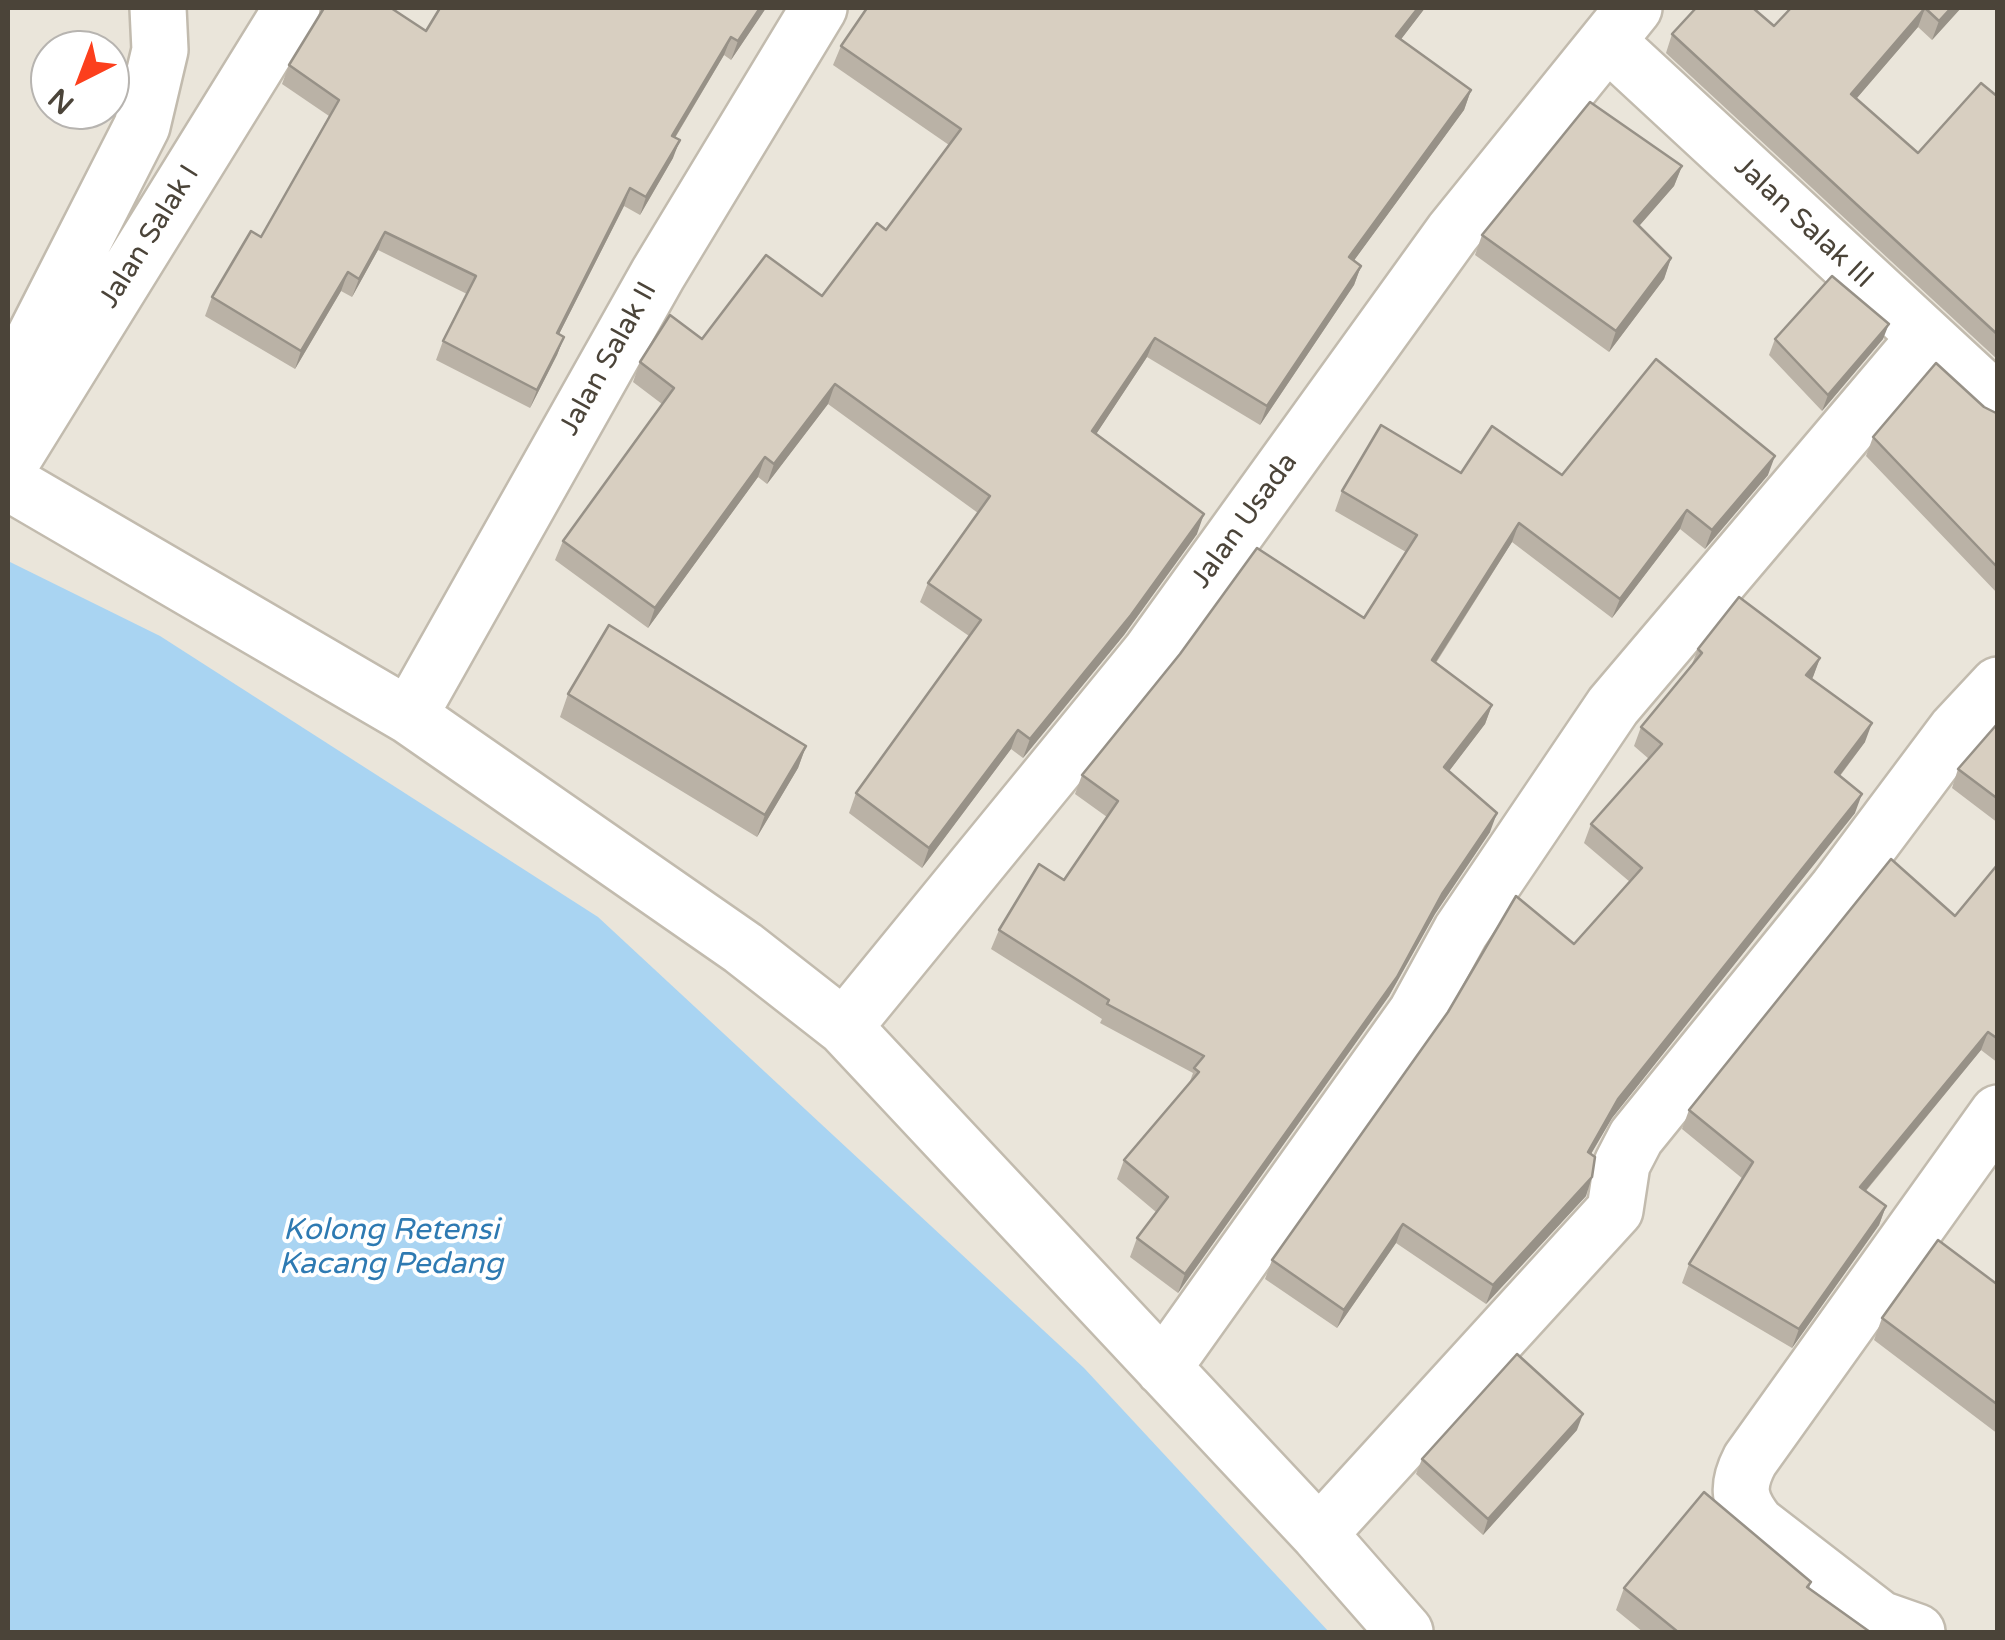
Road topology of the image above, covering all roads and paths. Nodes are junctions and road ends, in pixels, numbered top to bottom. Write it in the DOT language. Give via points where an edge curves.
graph roads {
  1 [pos="158,8"];
  2 [pos="292,8"];
  3 [pos="819,8"];
  4 [pos="1621,25"];
  5 [pos="1926,336"];
  6 [pos="8,389"];
  7 [pos="1998,403"];
  8 [pos="8,467"];
  9 [pos="8,482"];
  10 [pos="1998,685"];
  11 [pos="409,716"];
  12 [pos="844,1027"];
  13 [pos="1998,1113"];
  14 [pos="1162,1368"];
  15 [pos="1319,1534"];
  16 [pos="1405,1632"];
  17 [pos="1917,1632"];
  1 -- 6 [label="street" via="160,50 142,126"];
  2 -- 8 [label="street, Jalan Salak I"];
  3 -- 11 [label="street, Jalan Salak II" via="658,274"];
  4 -- 5 [label="street, Jalan Salak III"];
  4 -- 12 [label="street, Jalan Usada" via="1453,232 1149,654"];
  5 -- 7 [label="street, Jalan Salak III"];
  5 -- 14 [label="street" via="1613,706 1461,931 1416,1013"];
  9 -- 11 [label="street"];
  10 -- 15 [label="street" via="1636,1136 1622,1164 1615,1210"];
  11 -- 12 [label="street" via="743,948"];
  12 -- 14 [label="street"];
  13 -- 17 [label="street" via="1750,1460 1739,1485 1758,1524 1880,1618"];
  14 -- 15 [label="street"];
  15 -- 16 [label="street"];
}
